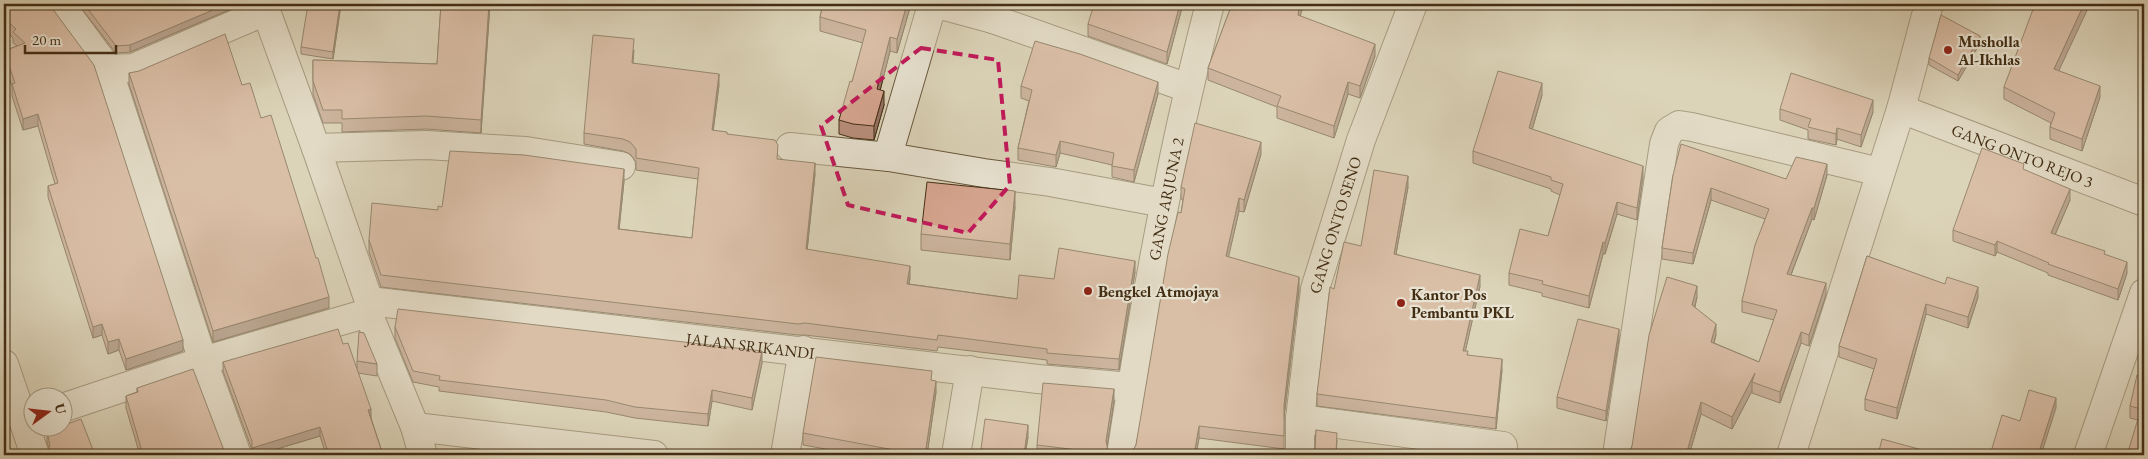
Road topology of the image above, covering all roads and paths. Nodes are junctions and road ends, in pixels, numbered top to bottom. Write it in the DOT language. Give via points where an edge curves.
graph roads {
  1 [pos="60,4"];
  2 [pos="1210,4"];
  3 [pos="1412,4"];
  4 [pos="1929,4"];
  5 [pos="267,7"];
  6 [pos="995,12"];
  7 [pos="108,69"];
  8 [pos="1188,88"];
  9 [pos="1901,109"];
  10 [pos="790,147"];
  11 [pos="316,148"];
  12 [pos="890,156"];
  13 [pos="621,166"];
  14 [pos="1880,172"];
  15 [pos="2144,202"];
  16 [pos="1164,203"];
  17 [pos="2144,293"];
  18 [pos="369,307"];
  19 [pos="803,350"];
  20 [pos="203,361"];
  21 [pos="4,364"];
  22 [pos="970,370"];
  23 [pos="1131,387"];
  24 [pos="72,405"];
  25 [pos="22,406"];
  26 [pos="1300,419"];
  27 [pos="415,426"];
  28 [pos="31,436"];
  29 [pos="1503,446"];
  30 [pos="35,455"];
  31 [pos="238,455"];
  32 [pos="423,455"];
  33 [pos="654,455"];
  34 [pos="785,455"];
  35 [pos="956,455"];
  36 [pos="1121,455"];
  37 [pos="1300,455"];
  38 [pos="1616,455"];
  39 [pos="1791,455"];
  40 [pos="2088,455"];
  1 -- 7 [label="street"];
  2 -- 8 [label="street, GANG ARJUNA 2"];
  3 -- 26 [label="street, GANG ONTO SENO" via="1361,140 1315,289"];
  4 -- 9 [label="street"];
  5 -- 7 [label="street" via="133,68"];
  5 -- 11 [label="street"];
  6 -- 8 [label="street"];
  6 -- 12 [label="street" via="941,5 930,12"];
  7 -- 20 [label="street"];
  8 -- 16 [label="street, GANG ARJUNA 2"];
  9 -- 14 [label="street"];
  9 -- 15 [label="street, GANG ONTO REJO 3"];
  10 -- 12 [label="street"];
  11 -- 13 [label="street" via="426,145 516,150"];
  11 -- 18 [label="street"];
  12 -- 16 [label="street"];
  14 -- 38 [label="street" via="1692,127 1679,125 1669,131 1664,144"];
  14 -- 39 [label="street"];
  16 -- 23 [label="street, GANG ARJUNA 2"];
  17 -- 40 [label="street"];
  18 -- 19 [label="street, JALAN SRIKANDI" via="508,318"];
  18 -- 20 [label="street"];
  18 -- 27 [label="street"];
  19 -- 22 [label="street, JALAN SRIKANDI"];
  19 -- 34 [label="street"];
  20 -- 24 [label="street"];
  20 -- 31 [label="street"];
  21 -- 25 [label="street"];
  22 -- 23 [label="street, JALAN SRIKANDI"];
  22 -- 35 [label="street"];
  23 -- 36 [label="street, GANG ARJUNA 2"];
  26 -- 29 [label="street"];
  26 -- 37 [label="street, GANG ONTO SENO"];
  27 -- 32 [label="street"];
  27 -- 33 [label="street"];
  28 -- 30 [label="street"];
}
